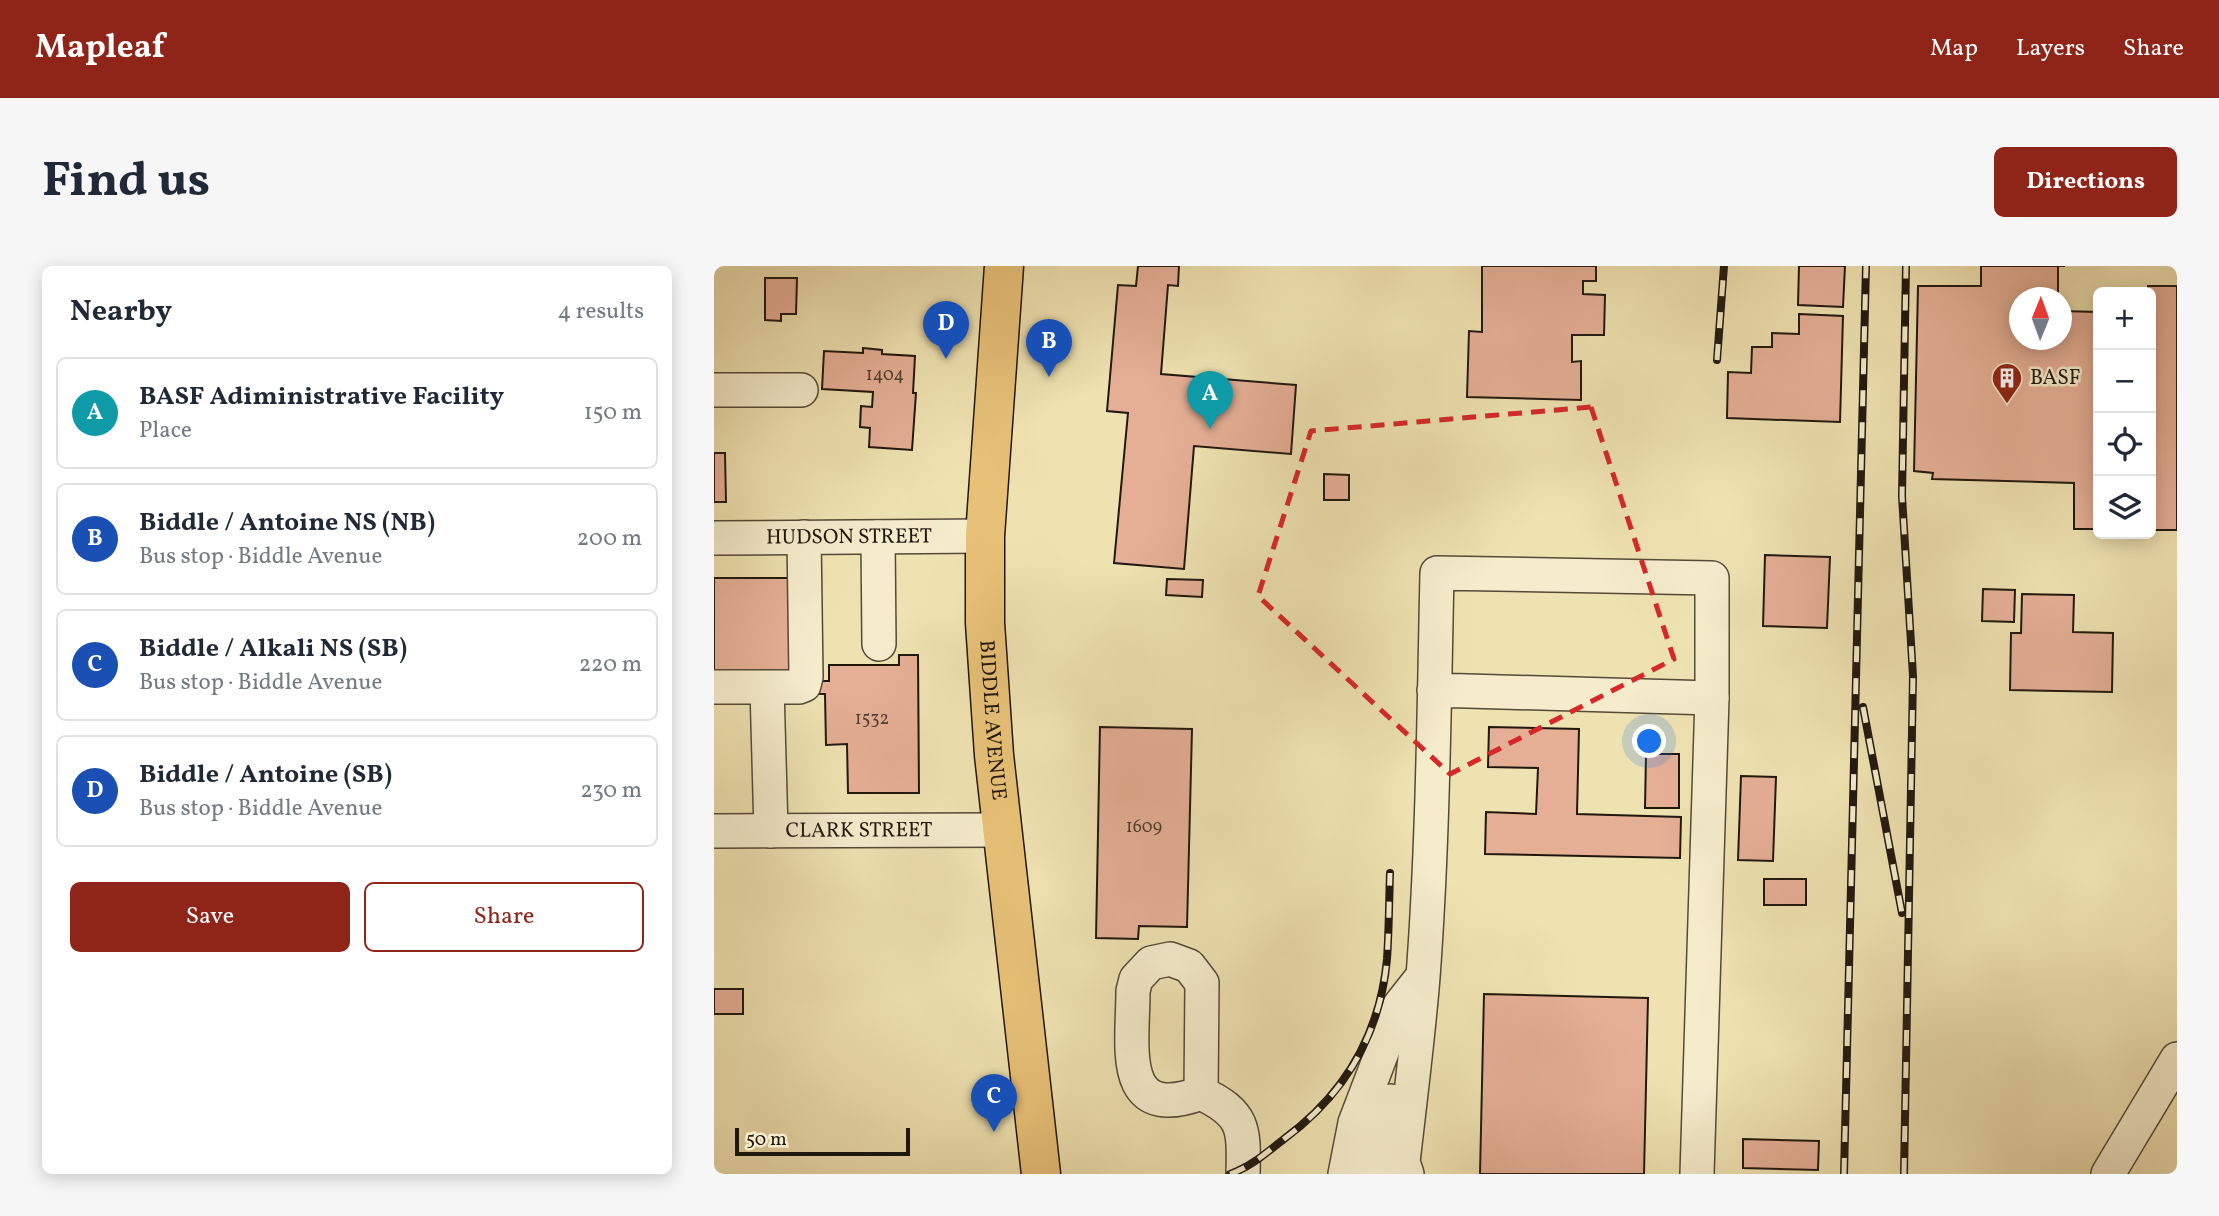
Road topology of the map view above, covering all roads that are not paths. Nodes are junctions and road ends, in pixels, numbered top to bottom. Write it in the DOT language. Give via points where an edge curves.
graph roads {
  1 [pos="1004,266"];
  2 [pos="714,390"];
  3 [pos="800,390"];
  4 [pos="804,537"];
  5 [pos="878,537"];
  6 [pos="985,537"];
  7 [pos="714,538"];
  8 [pos="879,644"];
  9 [pos="740,688"];
  10 [pos="1434,690"];
  11 [pos="1712,698"];
  12 [pos="1003,830"];
  13 [pos="714,831"];
  14 [pos="771,831"];
  15 [pos="1423,977"];
  16 [pos="2177,1059"];
  17 [pos="1201,1093"];
  18 [pos="1041,1174"];
  19 [pos="1243,1174"];
  20 [pos="1345,1174"];
  21 [pos="1375,1174"];
  22 [pos="1407,1174"];
  23 [pos="1697,1174"];
  24 [pos="2108,1174"];
  1 -- 6 [label="main road, BIDDLE AVENUE"];
  2 -- 3 [label="street"];
  4 -- 5 [label="street, HUDSON STREET"];
  4 -- 7 [label="street, HUDSON STREET"];
  4 -- 9 [label="street" via="804,685"];
  5 -- 6 [label="street, HUDSON STREET"];
  5 -- 8 [label="street"];
  6 -- 12 [label="main road, BIDDLE AVENUE" via="988,690"];
  9 -- 14 [label="street"];
  10 -- 11 [label="street"];
  10 -- 11 [label="street" via="1437,573 1712,578"];
  10 -- 15 [label="street"];
  11 -- 23 [label="street"];
  12 -- 14 [label="street, CLARK STREET"];
  12 -- 18 [label="main road, BIDDLE AVENUE"];
  13 -- 14 [label="street, CLARK STREET"];
  15 -- 20 [label="street" via="1400,1005 1355,1124"];
  15 -- 21 [label="street"];
  15 -- 22 [label="street" via="1403,1162"];
  16 -- 24 [label="street"];
  17 -- 19 [label="street" via="1236,1115"];
}
